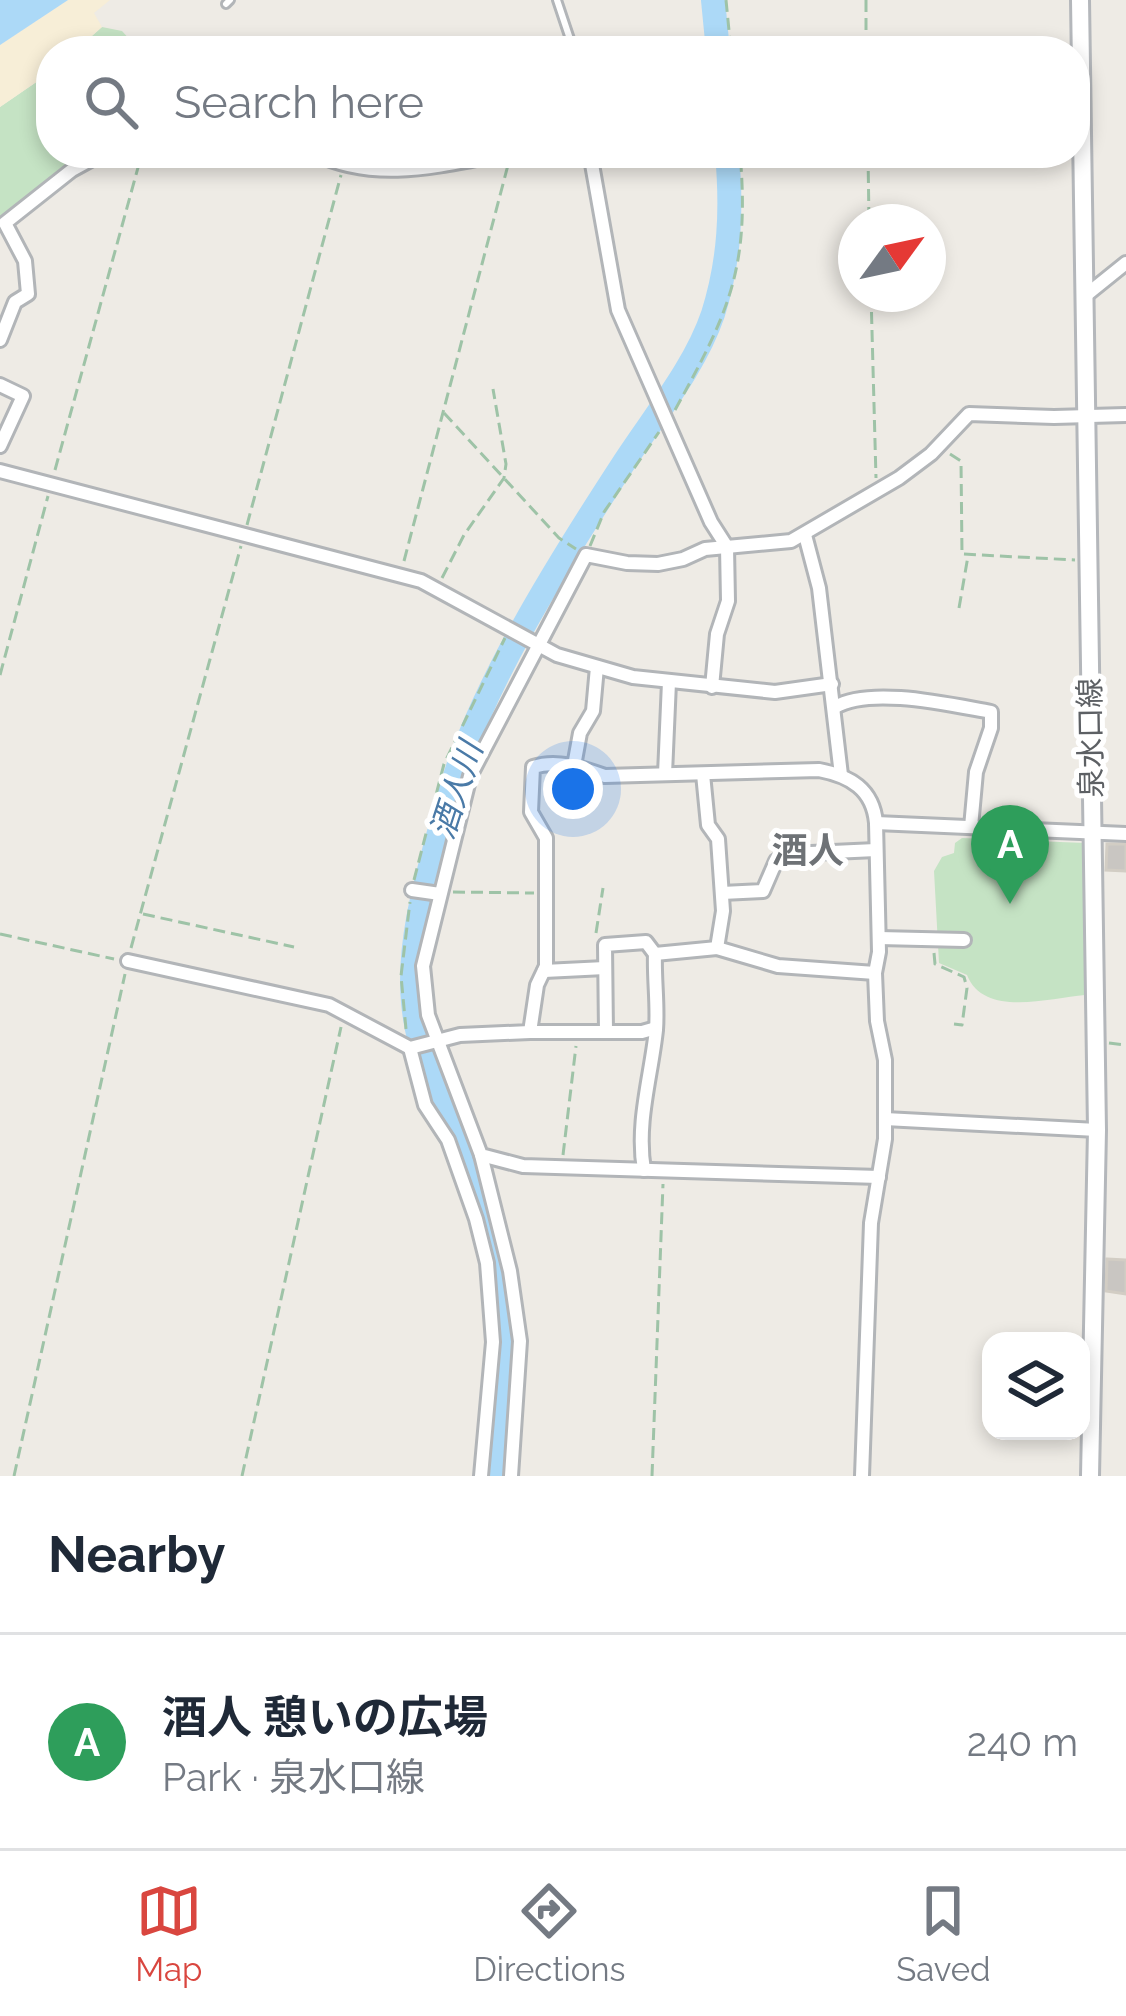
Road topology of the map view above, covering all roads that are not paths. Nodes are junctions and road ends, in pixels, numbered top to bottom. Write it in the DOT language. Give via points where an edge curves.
graph roads {
  1 [pos="556,0"];
  2 [pos="1080,0"];
  3 [pos="569,36"];
  4 [pos="1080,36"];
  5 [pos="76,168"];
  6 [pos="343,168"];
  7 [pos="422,168"];
  8 [pos="593,168"];
  9 [pos="1082,168"];
  10 [pos="1126,263"];
  11 [pos="1084,296"];
  12 [pos="0,340"];
  13 [pos="0,385"];
  14 [pos="1126,415"];
  15 [pos="1086,416"];
  16 [pos="0,446"];
  17 [pos="0,471"];
  18 [pos="805,536"];
  19 [pos="727,547"];
  20 [pos="536,645"];
  21 [pos="597,667"];
  22 [pos="669,682"];
  23 [pos="832,684"];
  24 [pos="712,687"];
  25 [pos="835,707"];
  26 [pos="574,766"];
  27 [pos="665,774"];
  28 [pos="703,774"];
  29 [pos="842,775"];
  30 [pos="875,823"];
  31 [pos="971,827"];
  32 [pos="1093,832"];
  33 [pos="1126,833"];
  34 [pos="877,850"];
  35 [pos="412,890"];
  36 [pos="722,893"];
  37 [pos="440,895"];
  38 [pos="879,938"];
  39 [pos="964,940"];
  40 [pos="717,949"];
  41 [pos="655,954"];
  42 [pos="128,962"];
  43 [pos="605,968"];
  44 [pos="544,971"];
  45 [pos="875,973"];
  46 [pos="656,1028"];
  47 [pos="530,1032"];
  48 [pos="606,1032"];
  49 [pos="439,1041"];
  50 [pos="410,1048"];
  51 [pos="885,1119"];
  52 [pos="1096,1130"];
  53 [pos="481,1155"];
  54 [pos="644,1170"];
  55 [pos="879,1177"];
  56 [pos="520,1341"];
  57 [pos="493,1342"];
  58 [pos="481,1476"];
  59 [pos="511,1476"];
  60 [pos="862,1476"];
  61 [pos="1090,1476"];
  1 -- 3 [label="lane"];
  2 -- 4 [label="main road, 泉水口線"];
  5 -- 12 [label="street" via="5,223 25,261 28,294 15,302"];
  6 -- 7 [label="street"];
  8 -- 19 [label="street" via="617,310"];
  9 -- 11 [label="main road, 泉水口線"];
  10 -- 11 [label="street"];
  11 -- 15 [label="main road, 泉水口線"];
  13 -- 16 [label="street" via="22,396"];
  14 -- 15 [label="street"];
  15 -- 18 [label="street" via="969,414 938,447"];
  15 -- 32 [label="main road, 泉水口線"];
  17 -- 20 [label="street" via="400,574"];
  18 -- 19 [label="street"];
  18 -- 23 [label="street"];
  19 -- 20 [label="street" via="658,564 586,555"];
  19 -- 24 [label="street" via="728,601"];
  20 -- 21 [label="street"];
  20 -- 37 [label="street" via="470,776"];
  21 -- 22 [label="street"];
  21 -- 26 [label="street" via="593,711"];
  22 -- 24 [label="street"];
  22 -- 27 [label="street"];
  23 -- 24 [label="street" via="775,692"];
  23 -- 25 [label="street"];
  25 -- 29 [label="street"];
  25 -- 31 [label="street" via="855,699 930,700 991,712"];
  26 -- 27 [label="street" via="605,776"];
  26 -- 44 [label="street" via="533,767 531,812 546,838"];
  27 -- 28 [label="street"];
  28 -- 29 [label="street"];
  28 -- 36 [label="street"];
  29 -- 30 [label="street" via="865,790"];
  30 -- 31 [label="street"];
  30 -- 34 [label="street"];
  31 -- 32 [label="street"];
  32 -- 33 [label="street"];
  32 -- 52 [label="main road, 泉水口線"];
  34 -- 36 [label="street" via="789,854 776,861 763,891"];
  34 -- 38 [label="street"];
  35 -- 37 [label="street"];
  36 -- 40 [label="street"];
  37 -- 49 [label="street" via="423,966"];
  38 -- 39 [label="street"];
  38 -- 45 [label="street"];
  40 -- 41 [label="street"];
  40 -- 45 [label="street" via="778,966"];
  41 -- 43 [label="street" via="646,942 604,945"];
  41 -- 46 [label="street"];
  42 -- 50 [label="street" via="308,1000"];
  43 -- 44 [label="street"];
  43 -- 48 [label="street"];
  44 -- 47 [label="street"];
  45 -- 51 [label="street"];
  46 -- 48 [label="street"];
  46 -- 54 [label="street" via="639,1140"];
  47 -- 48 [label="street"];
  47 -- 49 [label="street"];
  49 -- 50 [label="street"];
  49 -- 53 [label="street"];
  50 -- 57 [label="street" via="425,1105 448,1140 476,1219"];
  51 -- 52 [label="street"];
  51 -- 55 [label="street"];
  52 -- 61 [label="main road, 泉水口線"];
  53 -- 54 [label="street" via="502,1163"];
  53 -- 56 [label="street"];
  54 -- 55 [label="street"];
  55 -- 60 [label="street"];
  56 -- 57 [label="street"];
  56 -- 59 [label="street"];
  57 -- 58 [label="street"];
}
